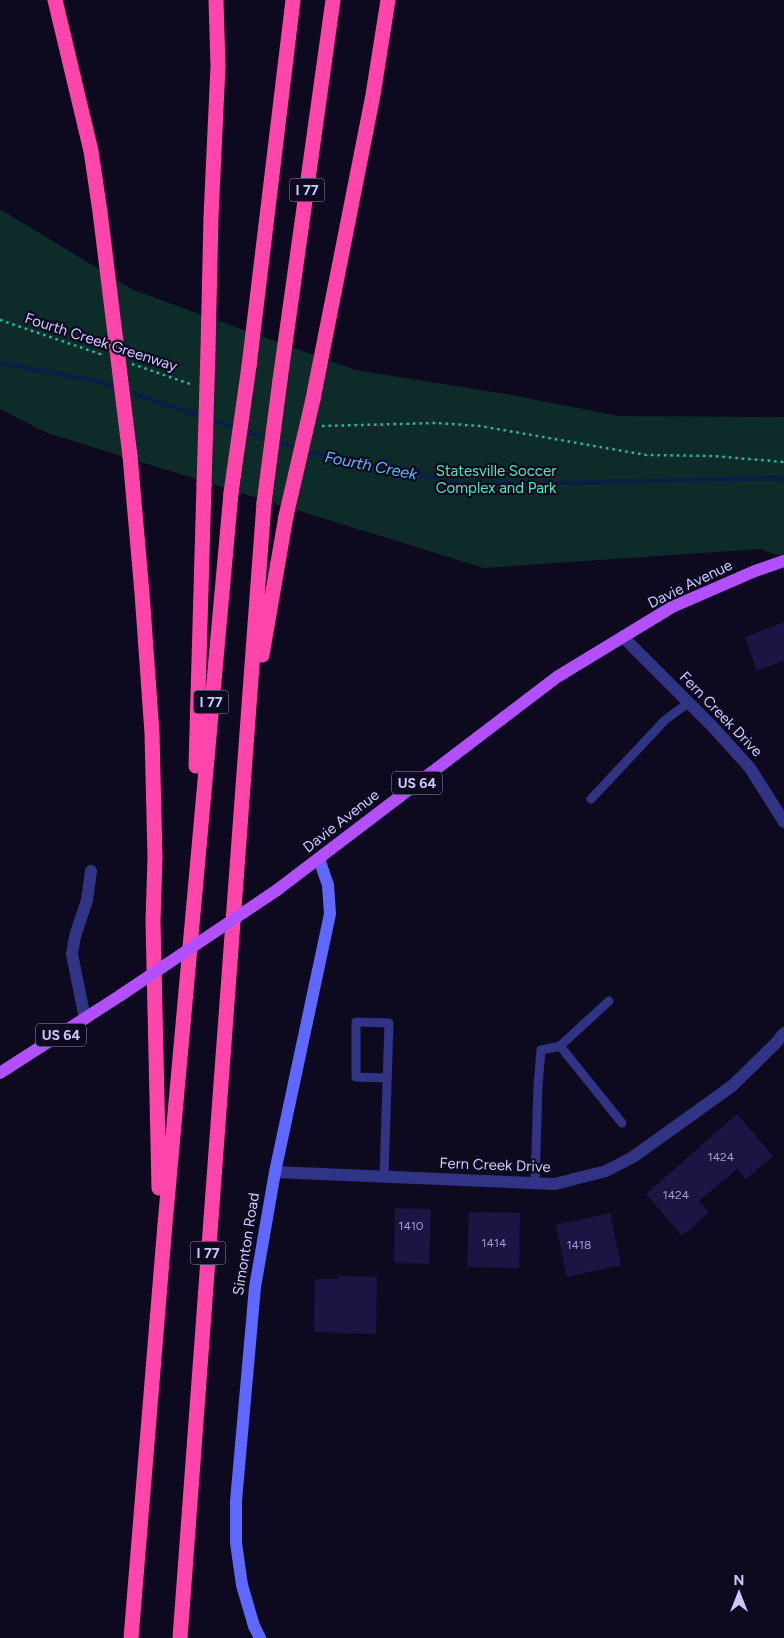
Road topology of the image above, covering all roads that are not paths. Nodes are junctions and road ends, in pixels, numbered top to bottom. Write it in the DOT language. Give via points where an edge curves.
graph roads {
  1 [pos="55,0"];
  2 [pos="216,0"];
  3 [pos="293,0"];
  4 [pos="334,0"];
  5 [pos="388,0"];
  6 [pos="396,0"];
  7 [pos="373,95"];
  8 [pos="784,561"];
  9 [pos="623,637"];
  10 [pos="688,703"];
  11 [pos="247,743"];
  12 [pos="590,799"];
  13 [pos="784,822"];
  14 [pos="319,859"];
  15 [pos="91,871"];
  16 [pos="192,910"];
  17 [pos="609,1001"];
  18 [pos="85,1019"];
  19 [pos="784,1033"];
  20 [pos="560,1046"];
  21 [pos="0,1074"];
  22 [pos="387,1078"];
  23 [pos="622,1123"];
  24 [pos="275,1172"];
  25 [pos="384,1176"];
  26 [pos="535,1183"];
  27 [pos="160,1267"];
  28 [pos="131,1638"];
  29 [pos="180,1638"];
  30 [pos="260,1638"];
  1 -- 27 [label="highway, bridge" via="91,151 100,212 130,456 142,593 152,733"];
  2 -- 16 [label="highway, bridge" via="218,66"];
  3 -- 16 [label="highway, I 77, bridge" via="231,493"];
  4 -- 11 [label="highway, I 77, bridge" via="264,503"];
  5 -- 7 [label="highway"];
  6 -- 7 [label="highway"];
  7 -- 11 [label="highway, bridge" via="313,399 286,516"];
  8 -- 9 [label="main road, Davie Avenue / US 64" via="672,607"];
  9 -- 10 [label="street, Fern Creek Drive"];
  9 -- 14 [label="main road, Davie Avenue / US 64" via="557,677"];
  10 -- 12 [label="lane" via="665,720"];
  10 -- 13 [label="street, Fern Creek Drive" via="750,768"];
  11 -- 29 [label="highway, I 77"];
  14 -- 18 [label="main road, Davie Avenue / US 64, bridge"];
  14 -- 24 [label="street, Simonton Road" via="328,885 330,914"];
  15 -- 18 [label="street" via="72,954"];
  16 -- 27 [label="highway, I 77"];
  17 -- 20 [label="lane"];
  18 -- 21 [label="main road, Davie Avenue / US 64"];
  19 -- 26 [label="street, Fern Creek Drive" via="732,1086 632,1157 606,1171 555,1184"];
  20 -- 23 [label="lane"];
  20 -- 26 [label="lane" via="541,1050"];
  22 -- 22 [label="lane" via="389,1023 356,1022 356,1077"];
  22 -- 25 [label="lane"];
  24 -- 25 [label="street, Fern Creek Drive"];
  24 -- 30 [label="street, Simonton Road" via="255,1287 236,1501 236,1543 242,1585"];
  25 -- 26 [label="street, Fern Creek Drive"];
  27 -- 28 [label="highway, I 77"];
}
